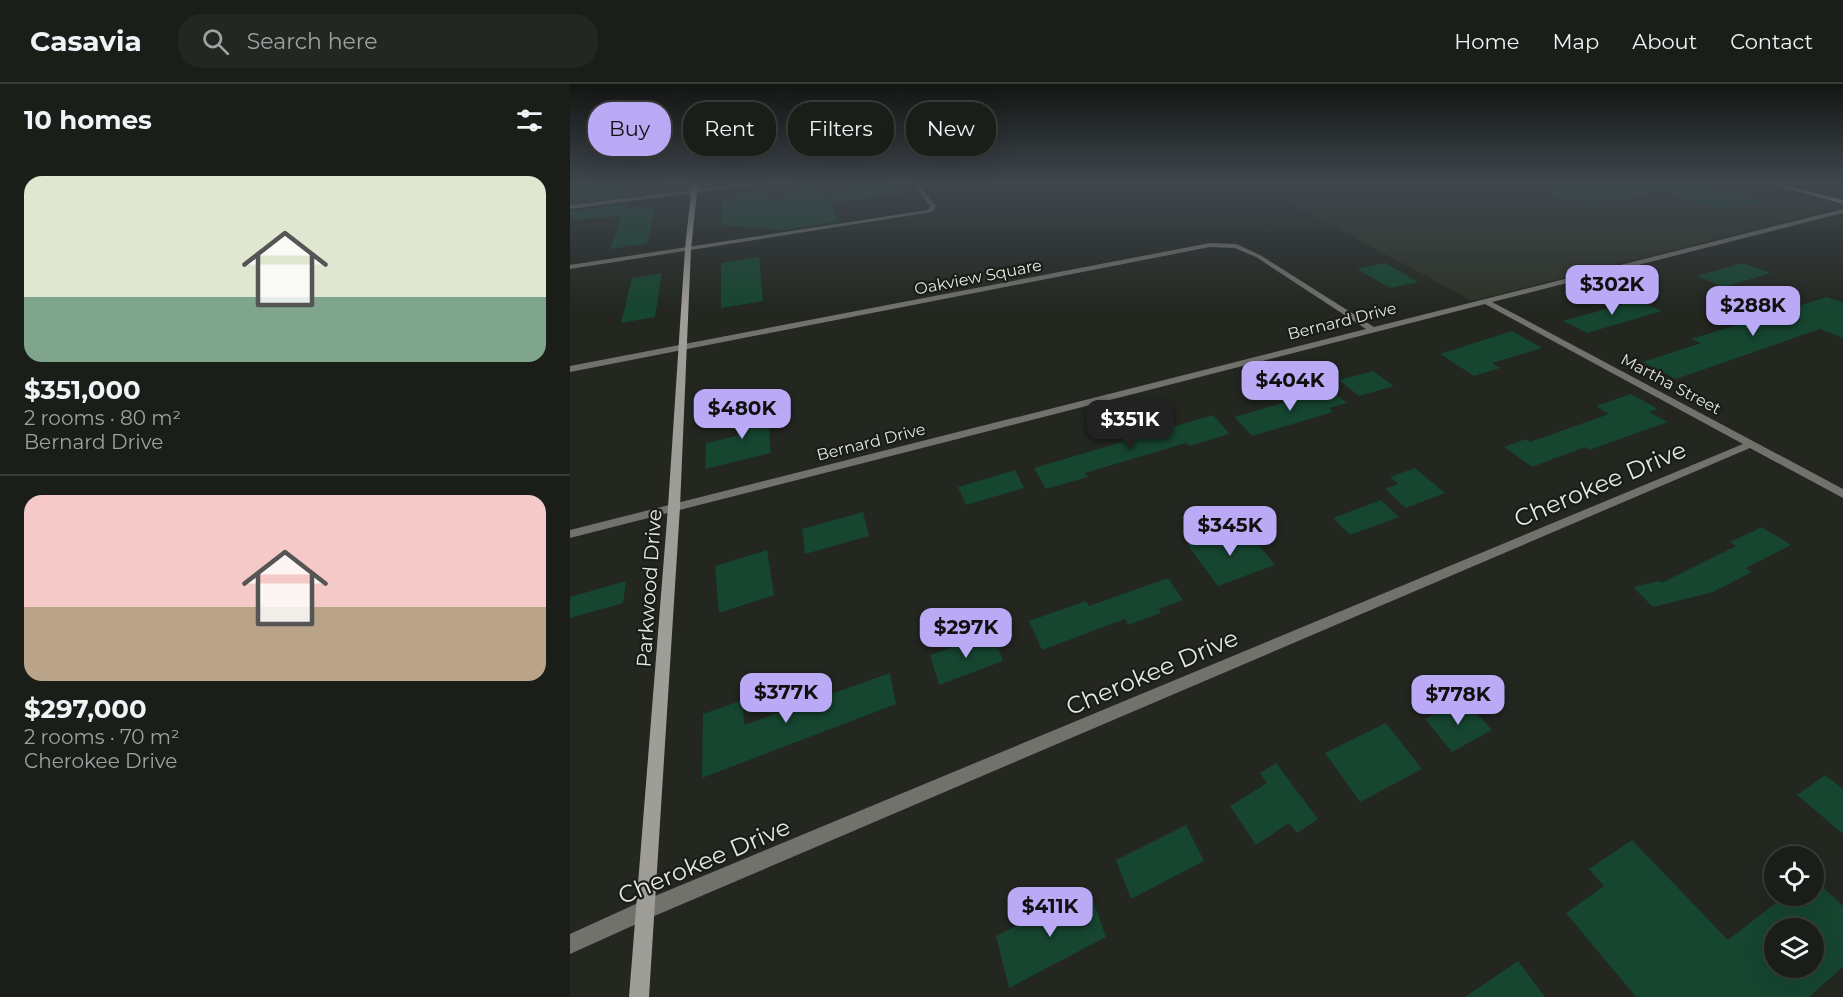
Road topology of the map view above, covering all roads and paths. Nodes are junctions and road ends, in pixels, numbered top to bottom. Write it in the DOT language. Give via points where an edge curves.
graph roads {
  1 [pos="690,226"];
  2 [pos="844,226"];
  3 [pos="1785,226"];
  4 [pos="688,249"];
  5 [pos="570,267"];
  6 [pos="1484,301"];
  7 [pos="1371,329"];
  8 [pos="684,348"];
  9 [pos="570,369"];
  10 [pos="1752,444"];
  11 [pos="1843,494"];
  12 [pos="674,507"];
  13 [pos="570,534"];
  14 [pos="645,910"];
  15 [pos="570,944"];
  16 [pos="639,997"];
  1 -- 4 [label="street, Parkwood Drive"];
  2 -- 4 [label="street"];
  3 -- 6 [label="street, Bernard Drive"];
  4 -- 5 [label="street"];
  4 -- 8 [label="street, Parkwood Drive"];
  6 -- 7 [label="street, Bernard Drive"];
  6 -- 10 [label="street, Martha Street"];
  7 -- 8 [label="street, Oakview Square" via="1258,256 1236,246 1209,245"];
  7 -- 12 [label="street, Bernard Drive"];
  8 -- 9 [label="street, Oakview Square"];
  8 -- 12 [label="street, Parkwood Drive"];
  10 -- 11 [label="street, Martha Street"];
  10 -- 14 [label="street, Cherokee Drive"];
  12 -- 13 [label="street, Bernard Drive"];
  12 -- 14 [label="street, Parkwood Drive"];
  14 -- 15 [label="street, Cherokee Drive"];
  14 -- 16 [label="street, Parkwood Drive"];
}
